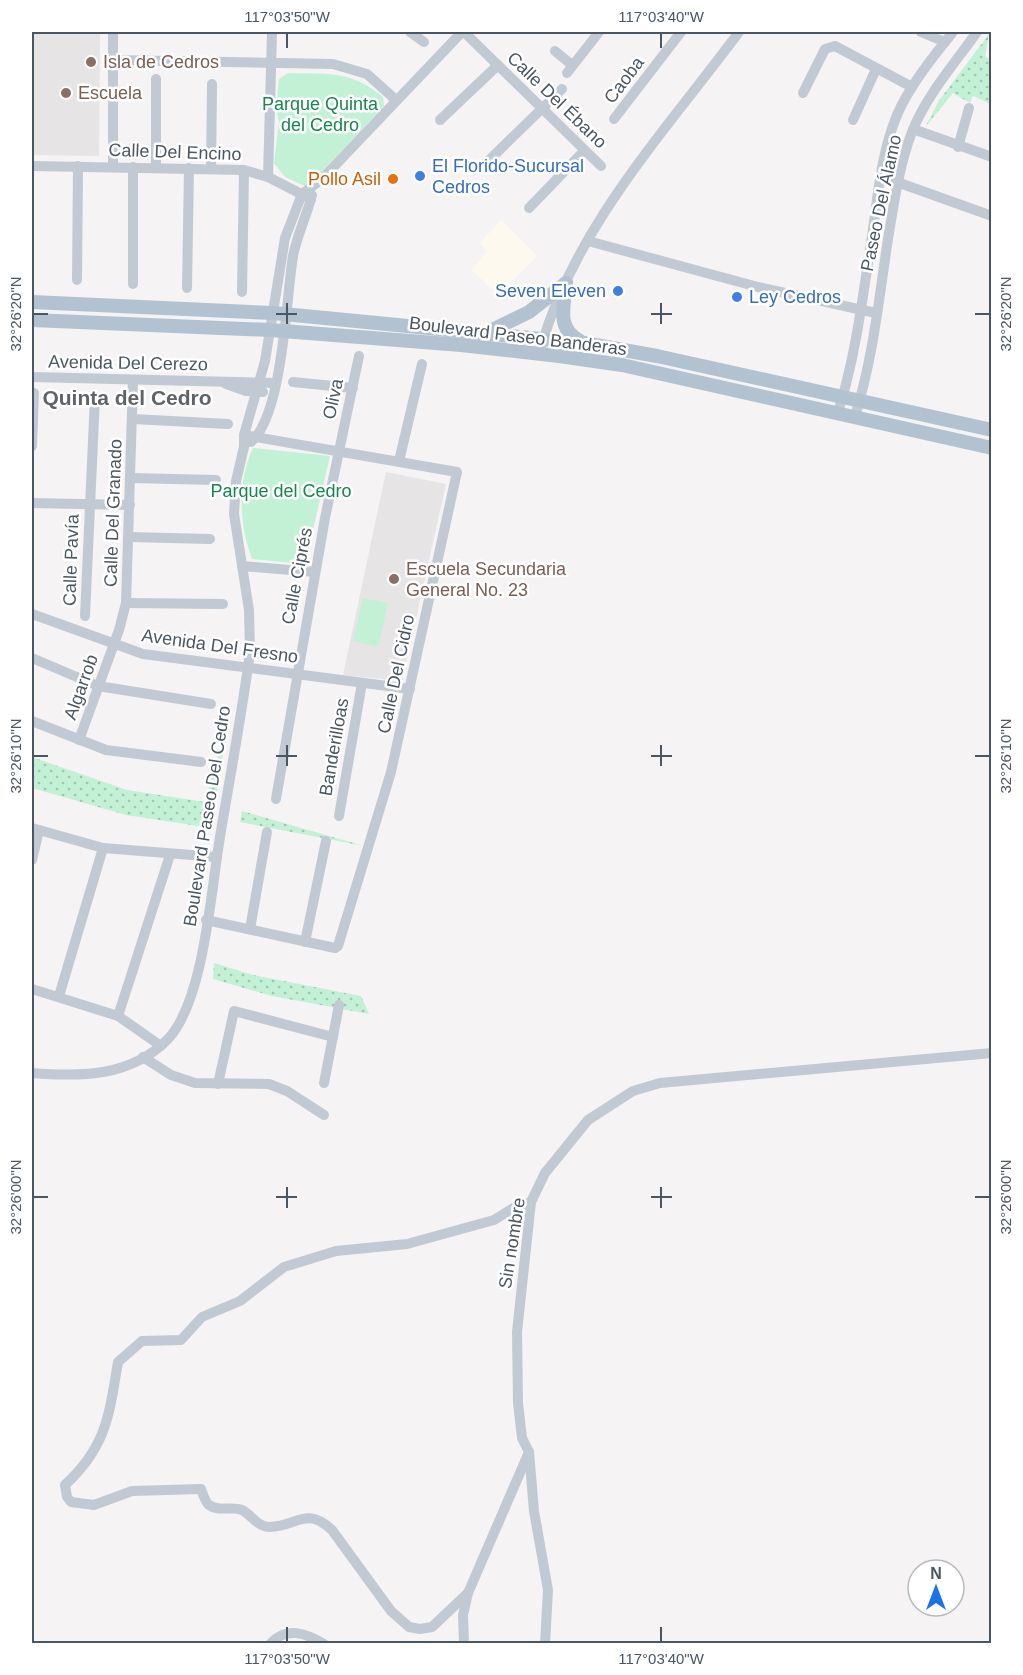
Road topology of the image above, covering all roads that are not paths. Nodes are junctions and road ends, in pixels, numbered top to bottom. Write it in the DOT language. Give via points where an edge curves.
graph roads {
  1 [pos="113,32"];
  2 [pos="272,32"];
  3 [pos="410,32"];
  4 [pos="463,32"];
  5 [pos="599,32"];
  6 [pos="681,32"];
  7 [pos="739,32"];
  8 [pos="921,32"];
  9 [pos="953,32"];
  10 [pos="977,32"];
  11 [pos="424,42"];
  12 [pos="945,42"];
  13 [pos="555,51"];
  14 [pos="112,60"];
  15 [pos="271,62"];
  16 [pos="498,65"];
  17 [pos="876,69"];
  18 [pos="156,80"];
  19 [pos="212,84"];
  20 [pos="912,87"];
  21 [pos="562,89"];
  22 [pos="803,93"];
  23 [pos="396,100"];
  24 [pos="542,108"];
  25 [pos="969,108"];
  26 [pos="614,119"];
  27 [pos="440,120"];
  28 [pos="853,120"];
  29 [pos="913,129"];
  30 [pos="958,147"];
  31 [pos="584,151"];
  32 [pos="992,157"];
  33 [pos="484,165"];
  34 [pos="601,165"];
  35 [pos="32,166"];
  36 [pos="78,166"];
  37 [pos="113,167"];
  38 [pos="133,167"];
  39 [pos="156,168"];
  40 [pos="189,168"];
  41 [pos="212,169"];
  42 [pos="244,170"];
  43 [pos="880,176"];
  44 [pos="268,177"];
  45 [pos="898,182"];
  46 [pos="309,194"];
  47 [pos="875,203"];
  48 [pos="893,206"];
  49 [pos="529,208"];
  50 [pos="992,216"];
  51 [pos="588,241"];
  52 [pos="77,280"];
  53 [pos="566,283"];
  54 [pos="133,284"];
  55 [pos="187,288"];
  56 [pos="242,292"];
  57 [pos="32,302"];
  58 [pos="859,310"];
  59 [pos="279,313"];
  60 [pos="876,314"];
  61 [pos="32,320"];
  62 [pos="277,331"];
  63 [pos="487,332"];
  64 [pos="544,338"];
  65 [pos="584,343"];
  66 [pos="539,354"];
  67 [pos="359,356"];
  68 [pos="422,364"];
  69 [pos="32,377"];
  70 [pos="134,381"];
  71 [pos="293,382"];
  72 [pos="259,387"];
  73 [pos="275,388"];
  74 [pos="353,388"];
  75 [pos="34,393"];
  76 [pos="843,396"];
  77 [pos="95,398"];
  78 [pos="861,399"];
  79 [pos="838,412"];
  80 [pos="855,416"];
  81 [pos="133,419"];
  82 [pos="228,424"];
  83 [pos="992,430"];
  84 [pos="244,435"];
  85 [pos="256,438"];
  86 [pos="32,446"];
  87 [pos="244,447"];
  88 [pos="992,448"];
  89 [pos="339,450"];
  90 [pos="399,461"];
  91 [pos="131,478"];
  92 [pos="216,480"];
  93 [pos="32,503"];
  94 [pos="130,504"];
  95 [pos="89,505"];
  96 [pos="129,537"];
  97 [pos="210,539"];
  98 [pos="242,566"];
  99 [pos="315,572"];
  100 [pos="126,603"];
  101 [pos="223,604"];
  102 [pos="32,614"];
  103 [pos="85,616"];
  104 [pos="114,644"];
  105 [pos="32,658"];
  106 [pos="248,668"];
  107 [pos="296,673"];
  108 [pos="362,683"];
  109 [pos="98,686"];
  110 [pos="410,689"];
  111 [pos="211,704"];
  112 [pos="32,721"];
  113 [pos="79,740"];
  114 [pos="201,762"];
  115 [pos="276,799"];
  116 [pos="339,816"];
  117 [pos="35,829"];
  118 [pos="267,832"];
  119 [pos="326,841"];
  120 [pos="103,848"];
  121 [pos="170,855"];
  122 [pos="217,857"];
  123 [pos="32,861"];
  124 [pos="207,920"];
  125 [pos="249,929"];
  126 [pos="305,942"];
  127 [pos="32,988"];
  128 [pos="59,996"];
  129 [pos="339,1005"];
  130 [pos="118,1016"];
  131 [pos="333,1037"];
  132 [pos="161,1046"];
  133 [pos="992,1053"];
  134 [pos="143,1058"];
  135 [pos="32,1073"];
  136 [pos="324,1083"];
  137 [pos="218,1084"];
  138 [pos="324,1114"];
  139 [pos="531,1202"];
  140 [pos="529,1452"];
  141 [pos="468,1593"];
  142 [pos="270,1644"];
  143 [pos="324,1644"];
  144 [pos="464,1644"];
  145 [pos="544,1644"];
  1 -- 14 [label="street"];
  2 -- 15 [label="street"];
  3 -- 11 [label="street"];
  4 -- 16 [label="street, Calle Del Ébano"];
  4 -- 23 [label="street"];
  5 -- 13 [label="street" via="569,69"];
  6 -- 26 [label="street, Caoba"];
  7 -- 51 [label="street" via="626,181"];
  8 -- 12 [label="street"];
  9 -- 12 [label="street, Paseo Del Álamo"];
  10 -- 29 [label="street, Paseo Del Álamo"];
  12 -- 20 [label="street, Paseo Del Álamo"];
  14 -- 15 [label="street"];
  14 -- 37 [label="street"];
  15 -- 23 [label="street" via="352,67 367,74"];
  15 -- 44 [label="street"];
  16 -- 24 [label="street, Calle Del Ébano"];
  16 -- 27 [label="street"];
  17 -- 20 [label="street"];
  17 -- 22 [label="street" via="830,46"];
  17 -- 28 [label="street"];
  18 -- 39 [label="street"];
  19 -- 41 [label="street"];
  20 -- 43 [label="street, Paseo Del Álamo" via="894,125"];
  21 -- 24 [label="street"];
  23 -- 46 [label="street"];
  24 -- 31 [label="street, Calle Del Ébano"];
  24 -- 33 [label="street"];
  25 -- 30 [label="street"];
  29 -- 30 [label="street"];
  29 -- 45 [label="street, Paseo Del Álamo"];
  30 -- 32 [label="street"];
  31 -- 34 [label="street, Calle Del Ébano"];
  31 -- 49 [label="street"];
  35 -- 36 [label="street, Calle Del Encino"];
  36 -- 37 [label="street, Calle Del Encino"];
  36 -- 52 [label="street"];
  37 -- 38 [label="street, Calle Del Encino"];
  38 -- 39 [label="street, Calle Del Encino"];
  38 -- 54 [label="street"];
  39 -- 40 [label="street, Calle Del Encino"];
  40 -- 41 [label="street, Calle Del Encino"];
  40 -- 55 [label="street"];
  41 -- 42 [label="street, Calle Del Encino"];
  42 -- 44 [label="street, Calle Del Encino"];
  42 -- 56 [label="street"];
  43 -- 45 [label="street"];
  43 -- 47 [label="street, Paseo Del Álamo"];
  44 -- 46 [label="street, Calle Del Encino"];
  45 -- 48 [label="street, Paseo Del Álamo"];
  45 -- 50 [label="street"];
  46 -- 59 [label="street"];
  47 -- 48 [label="street"];
  47 -- 58 [label="street, Paseo Del Álamo"];
  48 -- 60 [label="street, Paseo Del Álamo"];
  51 -- 53 [label="street"];
  51 -- 58 [label="street" via="735,282"];
  53 -- 63 [label="main road" via="530,312"];
  53 -- 64 [label="street"];
  53 -- 65 [label="main road" via="564,327 570,336"];
  57 -- 59 [label="main road, Boulevard Paseo Banderas"];
  58 -- 60 [label="street"];
  58 -- 76 [label="street, Paseo Del Álamo"];
  59 -- 62 [label="street"];
  59 -- 63 [label="main road, Boulevard Paseo Banderas"];
  60 -- 78 [label="street, Paseo Del Álamo"];
  61 -- 62 [label="main road, Boulevard Paseo Banderas"];
  62 -- 66 [label="main road, Boulevard Paseo Banderas"];
  62 -- 72 [label="street"];
  62 -- 73 [label="street"];
  63 -- 64 [label="main road, Boulevard Paseo Banderas"];
  64 -- 65 [label="main road, Boulevard Paseo Banderas"];
  64 -- 66 [label="street"];
  65 -- 76 [label="main road, Boulevard Paseo Banderas"];
  66 -- 79 [label="main road, Boulevard Paseo Banderas" via="622,365"];
  67 -- 74 [label="street, Oliva"];
  68 -- 90 [label="street"];
  69 -- 70 [label="street, Avenida Del Cerezo"];
  70 -- 72 [label="street, Avenida Del Cerezo" via="223,382 246,391"];
  70 -- 81 [label="street, Calle Del Granado"];
  71 -- 74 [label="street"];
  72 -- 73 [label="street, Avenida Del Cerezo"];
  72 -- 84 [label="street"];
  73 -- 85 [label="street"];
  74 -- 89 [label="street, Oliva"];
  75 -- 86 [label="street"];
  76 -- 78 [label="main road, Boulevard Paseo Banderas"];
  76 -- 79 [label="street, Paseo Del Álamo"];
  77 -- 95 [label="street, Calle Pavía"];
  78 -- 80 [label="street, Paseo Del Álamo"];
  78 -- 83 [label="main road, Boulevard Paseo Banderas"];
  79 -- 80 [label="main road, Boulevard Paseo Banderas"];
  80 -- 88 [label="main road, Boulevard Paseo Banderas"];
  81 -- 82 [label="street"];
  81 -- 91 [label="street, Calle Del Granado"];
  84 -- 85 [label="street, Calle Del Cidro"];
  84 -- 87 [label="street"];
  85 -- 87 [label="street"];
  85 -- 89 [label="street, Calle Del Cidro"];
  87 -- 98 [label="street, Boulevard Paseo Del Cedro" via="234,498"];
  89 -- 90 [label="street, Calle Del Cidro"];
  89 -- 99 [label="street, Calle Ciprés"];
  90 -- 110 [label="street, Calle Del Cidro" via="457,472"];
  91 -- 92 [label="street"];
  91 -- 94 [label="street, Calle Del Granado"];
  93 -- 95 [label="street"];
  94 -- 95 [label="street"];
  94 -- 96 [label="street, Calle Del Granado"];
  95 -- 103 [label="street, Calle Pavía"];
  96 -- 97 [label="street"];
  96 -- 100 [label="street, Calle Del Granado"];
  98 -- 99 [label="street"];
  98 -- 106 [label="street, Boulevard Paseo Del Cedro" via="250,631"];
  99 -- 107 [label="street, Calle Ciprés"];
  100 -- 101 [label="street"];
  100 -- 104 [label="street, Calle Del Granado"];
  102 -- 104 [label="street, Avenida Del Fresno"];
  104 -- 106 [label="street, Avenida Del Fresno" via="143,654"];
  104 -- 109 [label="street, Algarrob"];
  105 -- 109 [label="street"];
  106 -- 107 [label="street, Avenida Del Fresno"];
  106 -- 122 [label="street, Boulevard Paseo Del Cedro"];
  107 -- 108 [label="street, Avenida Del Fresno"];
  107 -- 115 [label="street, Calle Ciprés"];
  108 -- 110 [label="street, Avenida Del Fresno"];
  108 -- 116 [label="street, Banderilloas"];
  109 -- 111 [label="street"];
  109 -- 113 [label="street, Algarrob"];
  110 -- 126 [label="street, Calle Del Cidro" via="392,772 338,946"];
  112 -- 113 [label="street"];
  113 -- 114 [label="street" via="106,750"];
  117 -- 120 [label="street"];
  117 -- 123 [label="street"];
  118 -- 125 [label="street"];
  119 -- 126 [label="street"];
  120 -- 121 [label="street"];
  120 -- 128 [label="street"];
  121 -- 122 [label="street"];
  121 -- 130 [label="street"];
  122 -- 124 [label="street, Boulevard Paseo Del Cedro"];
  124 -- 125 [label="street, Calle Del Cidro"];
  124 -- 132 [label="street, Boulevard Paseo Del Cedro" via="200,967 188,1004 181,1022"];
  125 -- 126 [label="street, Calle Del Cidro"];
  127 -- 128 [label="street"];
  128 -- 130 [label="street"];
  129 -- 131 [label="street"];
  130 -- 132 [label="street"];
  131 -- 136 [label="street"];
  131 -- 137 [label="street" via="234,1011"];
  132 -- 134 [label="street, Boulevard Paseo Del Cedro"];
  133 -- 139 [label="street, Sin nombre" via="660,1083 633,1091 580,1128 545,1173"];
  134 -- 135 [label="street, Boulevard Paseo Del Cedro" via="120,1069 91,1075"];
  134 -- 137 [label="street" via="171,1075 195,1083"];
  137 -- 138 [label="street" via="269,1084"];
  139 -- 140 [label="street, Sin nombre" via="518,1332 518,1403 522,1438"];
  139 -- 141 [label="street" via="494,1220 407,1244 336,1251 284,1267 234,1305 202,1317 181,1340 142,1341 118,1362 110,1416 101,1438 88,1460 65,1485 67,1497 78,1503 94,1505 132,1491 201,1489 214,1508 242,1510 258,1524 270,1527 306,1517 320,1521 332,1530 391,1611 409,1627 432,1627"];
  140 -- 141 [label="street"];
  140 -- 145 [label="street, Sin nombre" via="534,1511 548,1590"];
  141 -- 144 [label="street" via="463,1615"];
  142 -- 143 [label="street" via="285,1634 301,1632"];
}
